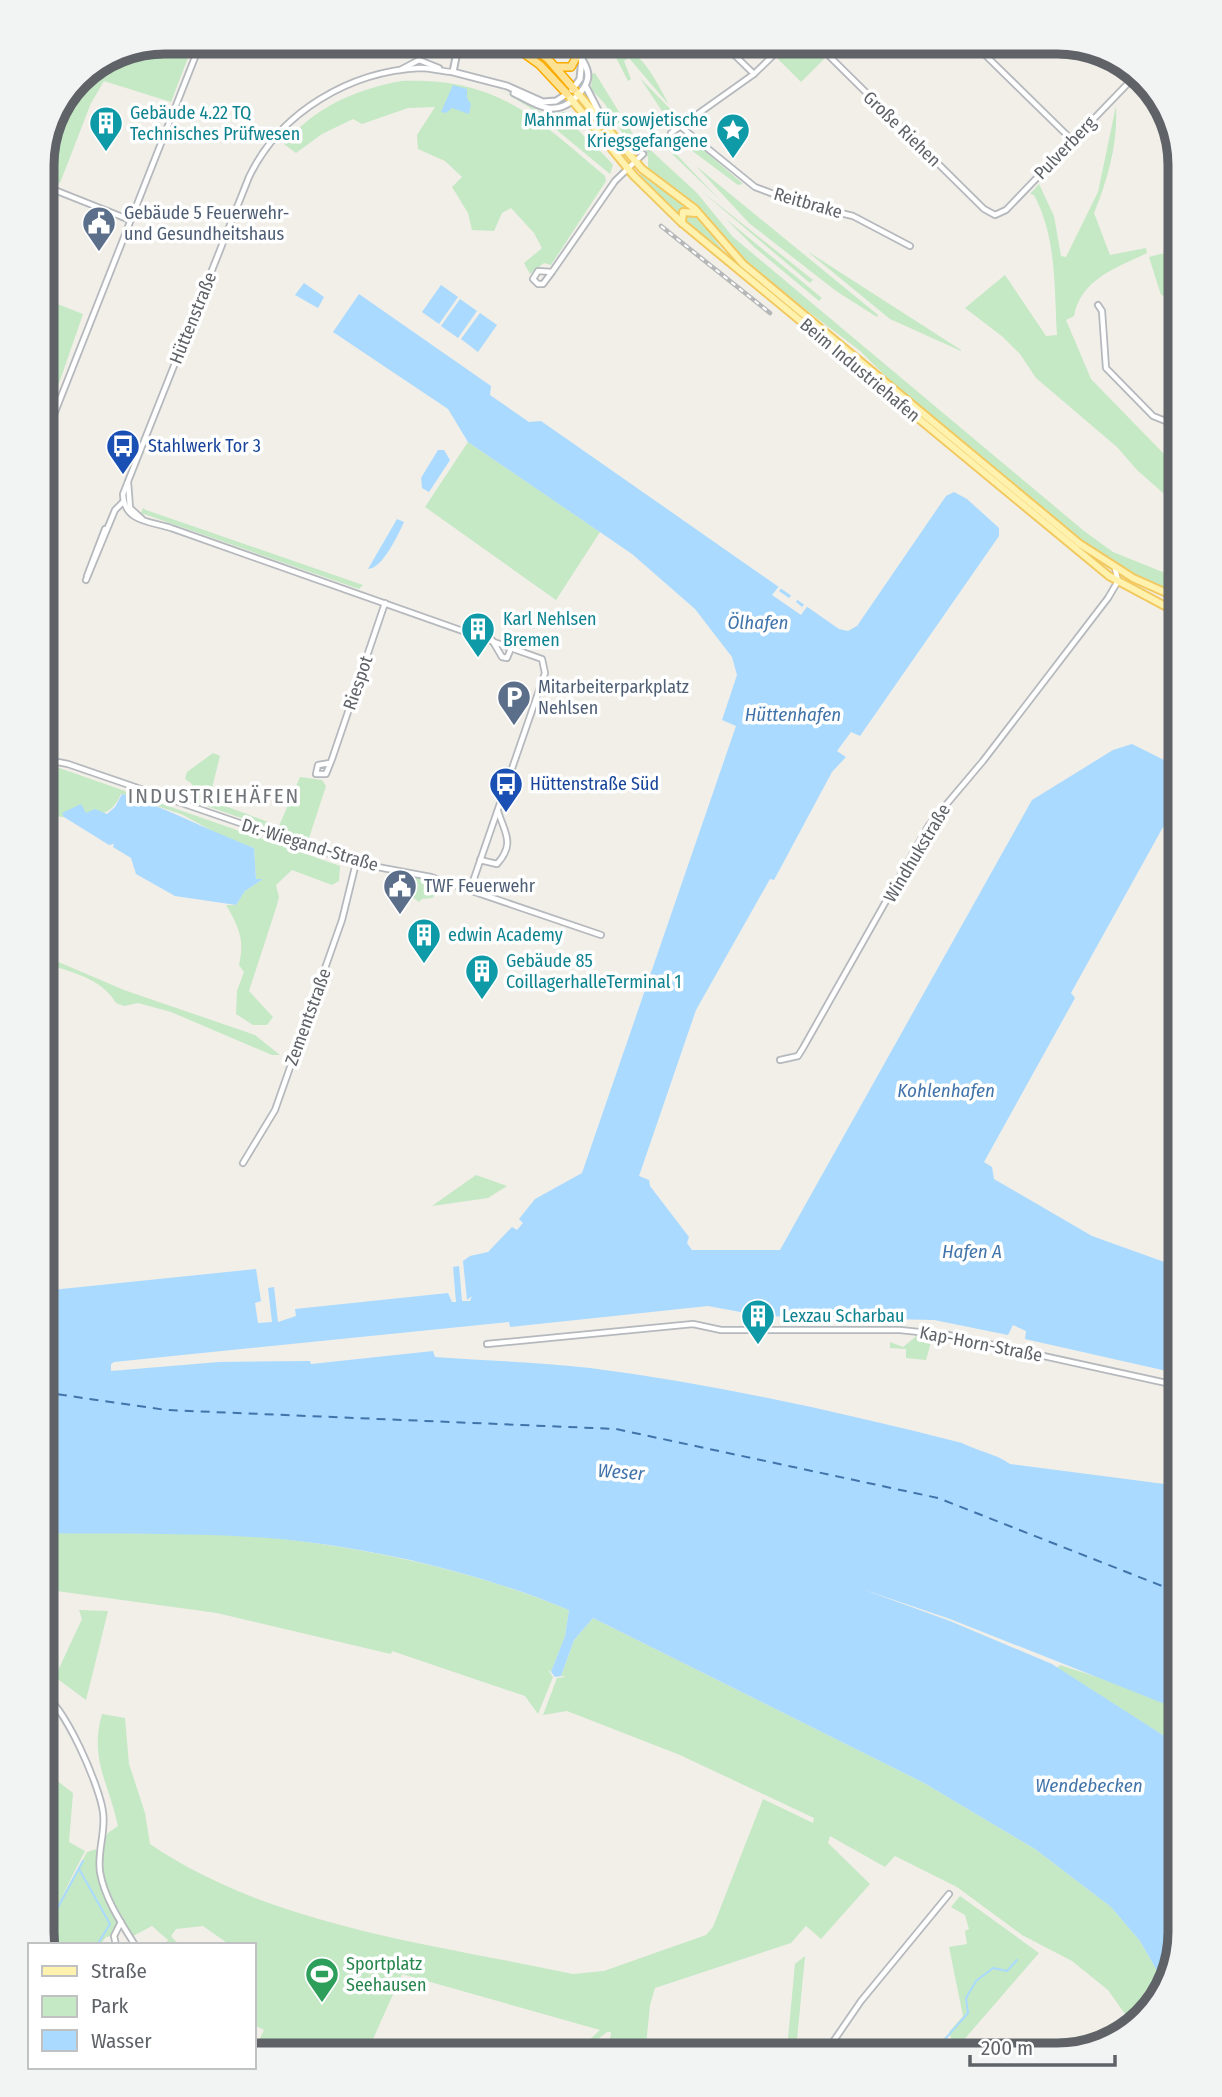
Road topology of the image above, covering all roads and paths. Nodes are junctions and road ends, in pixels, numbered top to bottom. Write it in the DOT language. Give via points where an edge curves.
graph roads {
  1 [pos="196,54"];
  2 [pos="457,54"];
  3 [pos="525,54"];
  4 [pos="539,54"];
  5 [pos="733,54"];
  6 [pos="775,54"];
  7 [pos="827,54"];
  8 [pos="984,54"];
  9 [pos="580,56"];
  10 [pos="555,67"];
  11 [pos="399,71"];
  12 [pos="453,72"];
  13 [pos="754,74"];
  14 [pos="1130,82"];
  15 [pos="586,87"];
  16 [pos="576,92"];
  17 [pos="569,98"];
  18 [pos="605,124"];
  19 [pos="680,126"];
  20 [pos="671,133"];
  21 [pos="1073,141"];
  22 [pos="643,153"];
  23 [pos="634,161"];
  24 [pos="627,167"];
  25 [pos="54,190"];
  26 [pos="991,214"];
  27 [pos="701,215"];
  28 [pos="130,220"];
  29 [pos="682,223"];
  30 [pos="910,246"];
  31 [pos="552,272"];
  32 [pos="1098,305"];
  33 [pos="54,413"];
  34 [pos="1168,422"];
  35 [pos="126,505"];
  36 [pos="1115,567"];
  37 [pos="1133,578"];
  38 [pos="86,580"];
  39 [pos="1118,581"];
  40 [pos="1168,594"];
  41 [pos="385,603"];
  42 [pos="1168,606"];
  43 [pos="492,639"];
  44 [pos="512,646"];
  45 [pos="54,761"];
  46 [pos="330,763"];
  47 [pos="497,810"];
  48 [pos="480,860"];
  49 [pos="356,863"];
  50 [pos="470,890"];
  51 [pos="601,935"];
  52 [pos="780,1060"];
  53 [pos="243,1163"];
  54 [pos="487,1344"];
  55 [pos="1168,1384"];
  56 [pos="54,1708"];
  57 [pos="949,1894"];
  58 [pos="121,1921"];
  59 [pos="116,1943"];
  60 [pos="134,1943"];
  61 [pos="832,2043"];
  1 -- 28 [label="street"];
  2 -- 12 [label="street"];
  3 -- 17 [label="highway"];
  4 -- 10 [label="highway"];
  5 -- 13 [label="street"];
  6 -- 13 [label="street"];
  7 -- 26 [label="street, Große Riehen"];
  8 -- 21 [label="street"];
  9 -- 10 [label="highway" via="569,68"];
  9 -- 15 [label="street" via="588,69"];
  9 -- 16 [label="street"];
  10 -- 16 [label="highway"];
  11 -- 12 [label="street, Hüttenstraße"];
  11 -- 12 [label="street, Hüttenstraße" via="418,60"];
  11 -- 35 [label="street, Hüttenstraße" via="368,78 324,97 287,123 262,153 128,482"];
  12 -- 17 [label="street, Hüttenstraße" via="543,102"];
  13 -- 19 [label="street"];
  14 -- 21 [label="street, Pulverberg"];
  15 -- 16 [label="street"];
  15 -- 18 [label="street"];
  16 -- 17 [label="street"];
  16 -- 18 [label="main road, Beim Industriehafen"];
  17 -- 24 [label="main road, Beim Industriehafen"];
  18 -- 23 [label="main road, Beim Industriehafen"];
  19 -- 20 [label="street"];
  19 -- 30 [label="street, Reitbrake" via="755,187 853,216"];
  21 -- 26 [label="street, Pulverberg" via="1006,210"];
  22 -- 23 [label="street"];
  23 -- 24 [label="street"];
  23 -- 27 [label="main road, Beim Industriehafen"];
  24 -- 29 [label="main road, Beim Industriehafen"];
  24 -- 31 [label="street"];
  25 -- 28 [label="street"];
  27 -- 29 [label="main road" via="685,211"];
  27 -- 36 [label="main road, Beim Industriehafen" via="743,264 1080,544"];
  28 -- 33 [label="street"];
  29 -- 39 [label="main road, Beim Industriehafen"];
  32 -- 34 [label="street" via="1106,368 1153,416"];
  35 -- 38 [label="street" via="100,535"];
  35 -- 41 [label="street" via="143,520"];
  36 -- 37 [label="main road, Beim Industriehafen"];
  36 -- 39 [label="street"];
  37 -- 39 [label="street"];
  37 -- 40 [label="main road, Beim Industriehafen"];
  39 -- 42 [label="main road, Beim Industriehafen"];
  39 -- 52 [label="street, Windhukstraße" via="1031,700 929,825 798,1056"];
  41 -- 43 [label="street"];
  41 -- 46 [label="street, Riespot"];
  43 -- 44 [label="street"];
  43 -- 44 [label="street" via="502,657 507,658"];
  44 -- 47 [label="street" via="542,659 545,673"];
  45 -- 49 [label="street, Dr.-Wiegand-Straße"];
  47 -- 48 [label="street"];
  47 -- 48 [label="street" via="509,837 497,863"];
  48 -- 50 [label="street"];
  49 -- 50 [label="street, Dr.-Wiegand-Straße" via="431,877"];
  49 -- 53 [label="street, Zementstraße" via="342,920 275,1110"];
  50 -- 51 [label="street, Dr.-Wiegand-Straße"];
  54 -- 55 [label="street, Kap-Horn-Straße" via="694,1324 721,1330 915,1331"];
  56 -- 58 [label="street" via="93,1779 103,1813 100,1873"];
  57 -- 61 [label="street"];
  58 -- 59 [label="street"];
  58 -- 60 [label="street"];
}
